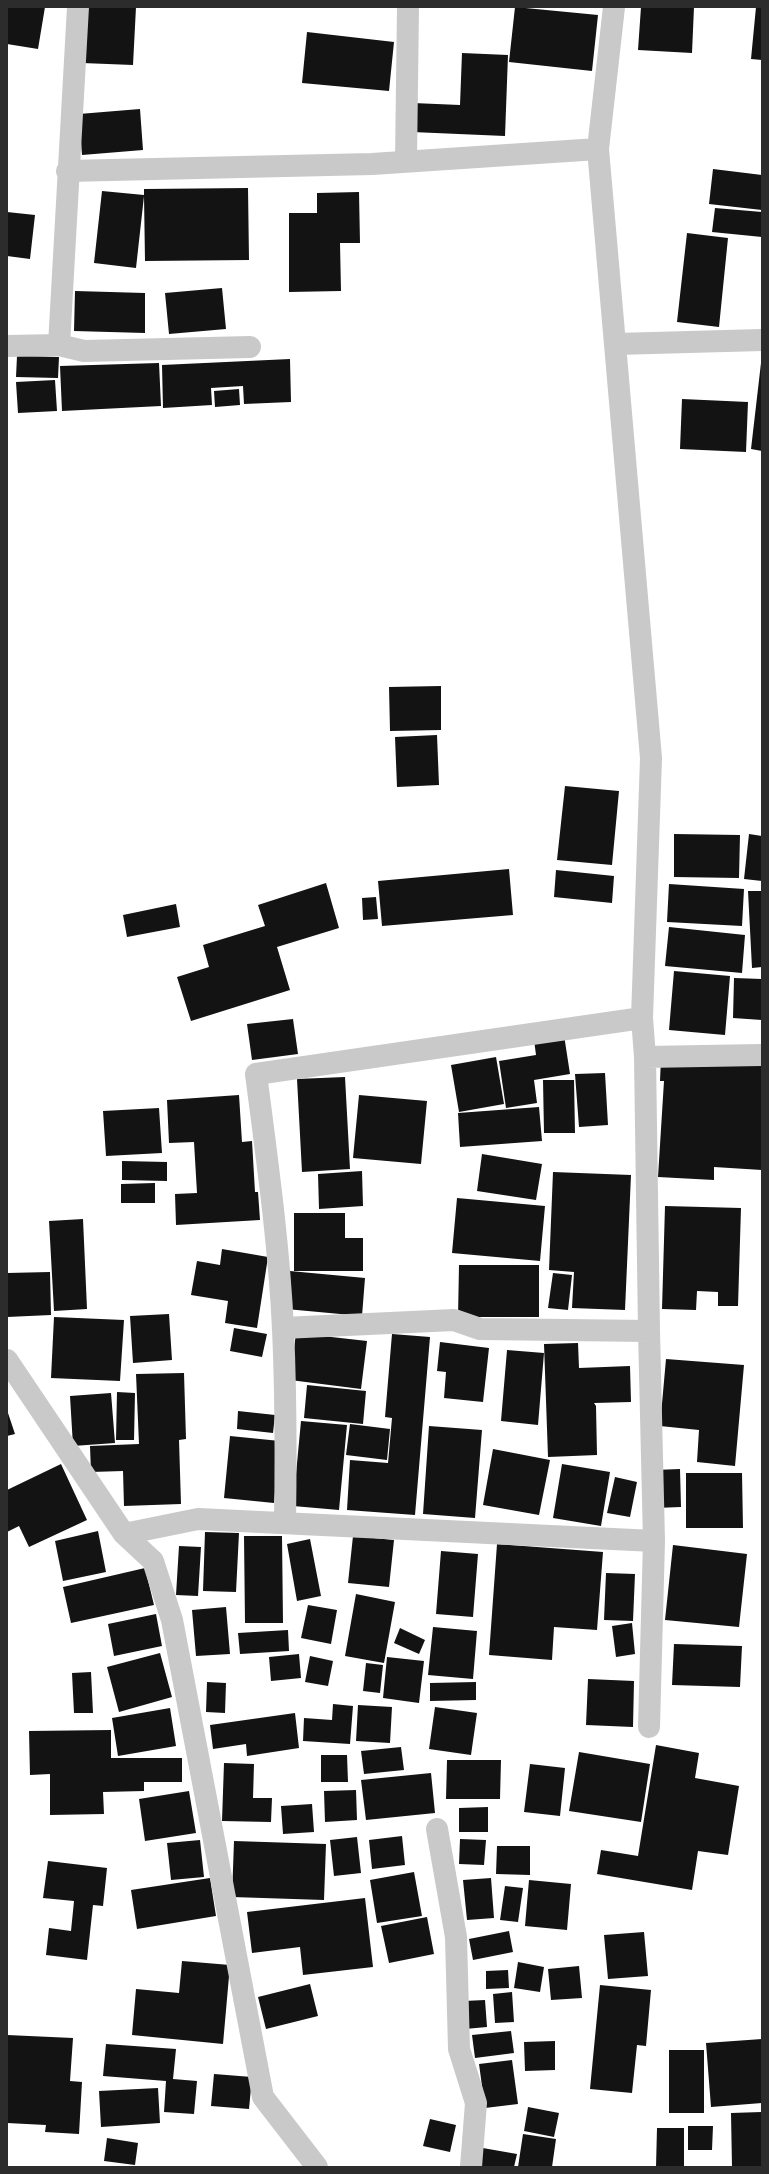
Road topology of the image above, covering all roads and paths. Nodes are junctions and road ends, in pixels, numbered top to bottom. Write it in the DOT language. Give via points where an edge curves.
graph roads {
  1 [pos="78,7"];
  2 [pos="408,7"];
  3 [pos="614,7"];
  4 [pos="598,149"];
  5 [pos="406,161"];
  6 [pos="68,171"];
  7 [pos="762,340"];
  8 [pos="616,344"];
  9 [pos="59,345"];
  10 [pos="7,346"];
  11 [pos="250,347"];
  12 [pos="642,1018"];
  13 [pos="762,1055"];
  14 [pos="645,1057"];
  15 [pos="283,1328"];
  16 [pos="649,1331"];
  17 [pos="7,1360"];
  18 [pos="285,1522"];
  19 [pos="124,1534"];
  20 [pos="654,1541"];
  21 [pos="649,1727"];
  22 [pos="437,1829"];
  23 [pos="317,2167"];
  24 [pos="471,2167"];
  1 -- 6 [label="street"];
  2 -- 5 [label="street"];
  3 -- 4 [label="street"];
  4 -- 5 [label="street"];
  4 -- 8 [label="street"];
  5 -- 6 [label="street"];
  6 -- 9 [label="street"];
  7 -- 8 [label="street"];
  8 -- 12 [label="street" via="651,758"];
  9 -- 10 [label="street"];
  9 -- 11 [label="street" via="84,352"];
  12 -- 14 [label="street"];
  12 -- 15 [label="street" via="256,1074 272,1202"];
  13 -- 14 [label="street"];
  14 -- 16 [label="street"];
  15 -- 16 [label="street" via="454,1320 480,1329"];
  15 -- 18 [label="street" via="286,1417"];
  16 -- 20 [label="street"];
  17 -- 19 [label="street"];
  18 -- 19 [label="street" via="198,1518"];
  18 -- 20 [label="street"];
  19 -- 23 [label="street" via="153,1561 172,1620 263,2097"];
  20 -- 21 [label="street"];
  22 -- 24 [label="street" via="456,1937 459,2049 476,2103"];
}
